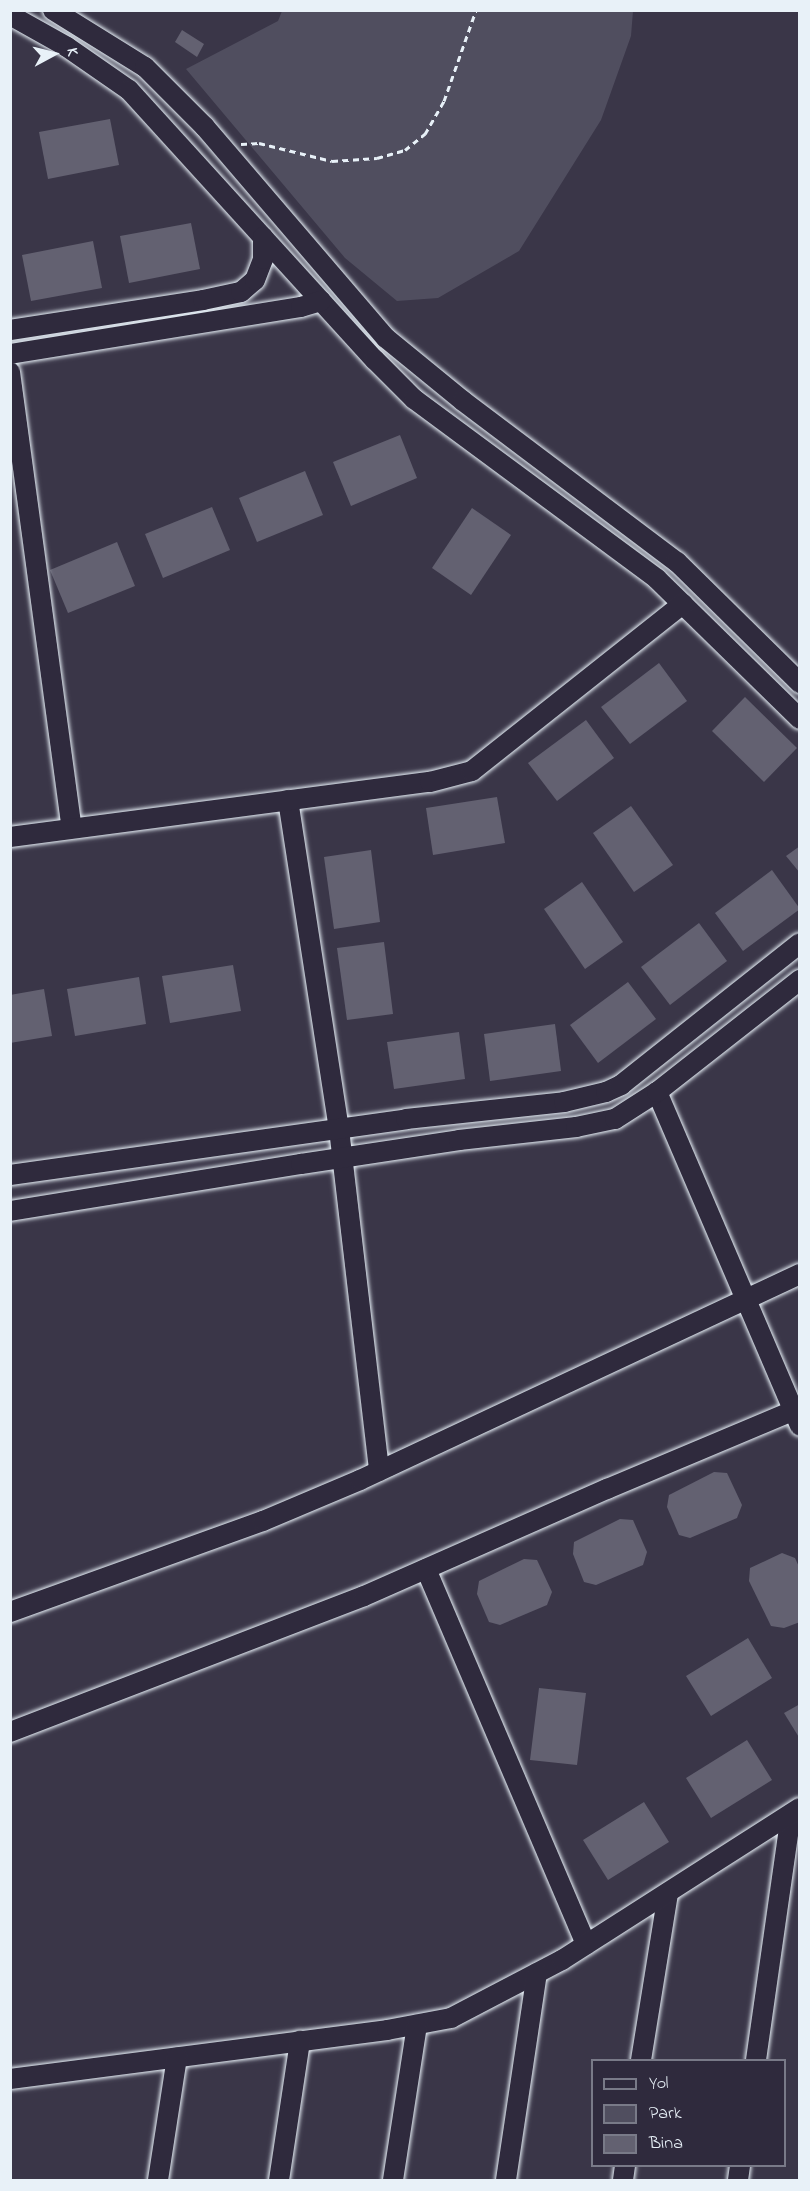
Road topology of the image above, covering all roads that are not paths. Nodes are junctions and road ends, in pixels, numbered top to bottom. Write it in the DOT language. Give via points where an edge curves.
graph roads {
  1 [pos="53,10"];
  2 [pos="10,15"];
  3 [pos="263,237"];
  4 [pos="321,301"];
  5 [pos="10,330"];
  6 [pos="10,354"];
  7 [pos="10,372"];
  8 [pos="683,604"];
  9 [pos="800,683"];
  10 [pos="800,719"];
  11 [pos="288,800"];
  12 [pos="72,828"];
  13 [pos="10,837"];
  14 [pos="800,943"];
  15 [pos="800,980"];
  16 [pos="657,1092"];
  17 [pos="339,1129"];
  18 [pos="341,1158"];
  19 [pos="10,1175"];
  20 [pos="10,1211"];
  21 [pos="800,1274"];
  22 [pos="746,1298"];
  23 [pos="797,1415"];
  24 [pos="379,1471"];
  25 [pos="426,1569"];
  26 [pos="10,1612"];
  27 [pos="10,1732"];
  28 [pos="796,1811"];
  29 [pos="668,1893"];
  30 [pos="586,1944"];
  31 [pos="537,1973"];
  32 [pos="417,2025"];
  33 [pos="300,2041"];
  34 [pos="177,2057"];
  35 [pos="641,2059"];
  36 [pos="756,2059"];
  37 [pos="10,2079"];
  38 [pos="158,2181"];
  39 [pos="279,2181"];
  40 [pos="393,2181"];
  41 [pos="506,2181"];
  1 -- 9 [label="street" via="146,67 221,145 386,338 463,402 677,562"];
  2 -- 3 [label="street" via="67,47 129,90"];
  3 -- 4 [label="street"];
  3 -- 5 [label="street" via="263,259 255,280 241,292"];
  4 -- 6 [label="street"];
  4 -- 8 [label="street" via="414,399 657,579"];
  7 -- 12 [label="street"];
  8 -- 10 [label="street"];
  8 -- 11 [label="street" via="472,771 430,782"];
  11 -- 12 [label="street"];
  11 -- 17 [label="street"];
  12 -- 13 [label="street"];
  14 -- 17 [label="street" via="621,1085 606,1092 564,1102"];
  15 -- 16 [label="street"];
  16 -- 18 [label="street" via="606,1121"];
  16 -- 22 [label="street"];
  17 -- 18 [label="street"];
  17 -- 19 [label="street"];
  18 -- 20 [label="street"];
  18 -- 24 [label="street"];
  21 -- 22 [label="street"];
  22 -- 23 [label="street"];
  22 -- 24 [label="street"];
  23 -- 25 [label="street" via="607,1489"];
  24 -- 26 [label="street" via="263,1521"];
  25 -- 27 [label="street"];
  25 -- 30 [label="street"];
  28 -- 29 [label="street"];
  28 -- 36 [label="street"];
  29 -- 30 [label="street"];
  29 -- 35 [label="street"];
  30 -- 31 [label="street"];
  31 -- 32 [label="street" via="452,2018"];
  31 -- 41 [label="street"];
  32 -- 33 [label="street"];
  32 -- 40 [label="street"];
  33 -- 34 [label="street"];
  33 -- 39 [label="street"];
  34 -- 37 [label="street"];
  34 -- 38 [label="street"];
}
